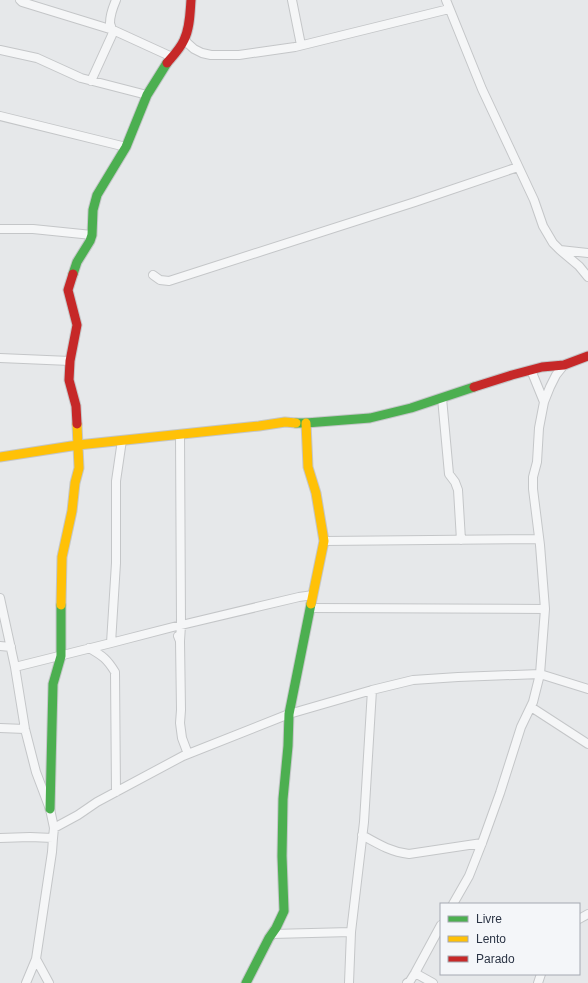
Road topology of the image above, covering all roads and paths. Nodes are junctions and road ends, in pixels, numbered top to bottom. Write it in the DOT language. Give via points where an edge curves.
graph roads {
  1 [pos="20,0"];
  2 [pos="116,0"];
  3 [pos="191,0"];
  4 [pos="292,0"];
  5 [pos="446,0"];
  6 [pos="449,9"];
  7 [pos="113,30"];
  8 [pos="184,40"];
  9 [pos="301,45"];
  10 [pos="0,50"];
  11 [pos="172,57"];
  12 [pos="92,81"];
  13 [pos="147,95"];
  14 [pos="0,116"];
  15 [pos="126,147"];
  16 [pos="518,167"];
  17 [pos="0,229"];
  18 [pos="92,235"];
  19 [pos="560,250"];
  20 [pos="588,253"];
  21 [pos="153,275"];
  22 [pos="588,277"];
  23 [pos="588,356"];
  24 [pos="0,358"];
  25 [pos="70,361"];
  26 [pos="564,365"];
  27 [pos="531,370"];
  28 [pos="442,398"];
  29 [pos="544,402"];
  30 [pos="306,423"];
  31 [pos="180,434"];
  32 [pos="122,440"];
  33 [pos="78,445"];
  34 [pos="0,457"];
  35 [pos="539,539"];
  36 [pos="461,540"];
  37 [pos="324,541"];
  38 [pos="313,595"];
  39 [pos="0,598"];
  40 [pos="310,608"];
  41 [pos="545,609"];
  42 [pos="177,626"];
  43 [pos="111,643"];
  44 [pos="0,646"];
  45 [pos="11,647"];
  46 [pos="89,648"];
  47 [pos="60,656"];
  48 [pos="15,667"];
  49 [pos="540,674"];
  50 [pos="588,689"];
  51 [pos="372,690"];
  52 [pos="531,707"];
  53 [pos="289,714"];
  54 [pos="0,728"];
  55 [pos="25,729"];
  56 [pos="588,744"];
  57 [pos="188,754"];
  58 [pos="116,792"];
  59 [pos="50,809"];
  60 [pos="54,828"];
  61 [pos="362,835"];
  62 [pos="0,838"];
  63 [pos="52,838"];
  64 [pos="482,843"];
  65 [pos="454,903"];
  66 [pos="440,927"];
  67 [pos="351,932"];
  68 [pos="272,934"];
  69 [pos="36,959"];
  70 [pos="415,973"];
  71 [pos="26,983"];
  72 [pos="49,983"];
  73 [pos="246,983"];
  74 [pos="349,983"];
  75 [pos="407,983"];
  76 [pos="433,983"];
  1 -- 7 [label="street"];
  2 -- 7 [label="street" via="111,12 110,24"];
  3 -- 8 [label="street"];
  4 -- 9 [label="street"];
  5 -- 6 [label="street"];
  6 -- 9 [label="street"];
  6 -- 16 [label="street"];
  7 -- 11 [label="street"];
  7 -- 12 [label="street"];
  8 -- 9 [label="street" via="194,49 211,55 238,55"];
  8 -- 11 [label="street"];
  10 -- 12 [label="street" via="37,58"];
  11 -- 13 [label="street" via="165,64"];
  12 -- 13 [label="street"];
  13 -- 15 [label="street"];
  14 -- 15 [label="street"];
  15 -- 18 [label="street" via="96,195"];
  16 -- 19 [label="street" via="543,226 553,244"];
  16 -- 21 [label="street" via="169,281 160,280"];
  17 -- 18 [label="street" via="33,229"];
  18 -- 25 [label="street" via="77,262 68,290 76,325"];
  19 -- 20 [label="street"];
  19 -- 22 [label="street"];
  23 -- 26 [label="street"];
  24 -- 25 [label="street"];
  25 -- 33 [label="street" via="69,380 76,406"];
  26 -- 27 [label="street"];
  26 -- 29 [label="street" via="556,375"];
  27 -- 28 [label="street"];
  27 -- 29 [label="street"];
  28 -- 30 [label="street" via="370,418"];
  28 -- 36 [label="street" via="449,474 458,490"];
  29 -- 35 [label="street" via="533,477"];
  30 -- 31 [label="street" via="285,422"];
  30 -- 37 [label="street" via="308,467 316,493"];
  31 -- 32 [label="street"];
  31 -- 42 [label="street"];
  32 -- 33 [label="street"];
  32 -- 43 [label="street" via="116,482 116,563"];
  33 -- 34 [label="street"];
  33 -- 47 [label="street" via="79,468 62,557"];
  35 -- 36 [label="street"];
  35 -- 41 [label="street"];
  36 -- 37 [label="street"];
  37 -- 38 [label="street"];
  38 -- 40 [label="street"];
  38 -- 42 [label="street"];
  39 -- 45 [label="street"];
  40 -- 41 [label="street"];
  40 -- 53 [label="street"];
  41 -- 49 [label="street"];
  42 -- 43 [label="street"];
  42 -- 57 [label="street" via="180,641 180,723"];
  43 -- 46 [label="street"];
  44 -- 45 [label="street"];
  45 -- 48 [label="street"];
  46 -- 47 [label="street"];
  46 -- 58 [label="street" via="102,655 115,672"];
  47 -- 48 [label="street"];
  47 -- 59 [label="street" via="53,684"];
  48 -- 55 [label="street"];
  49 -- 50 [label="street"];
  49 -- 51 [label="street" via="413,680"];
  49 -- 52 [label="street"];
  51 -- 53 [label="street"];
  51 -- 61 [label="street"];
  52 -- 56 [label="street"];
  52 -- 64 [label="street" via="521,727"];
  53 -- 57 [label="street"];
  53 -- 68 [label="street" via="283,799 284,911"];
  54 -- 55 [label="street"];
  55 -- 59 [label="street" via="36,772"];
  57 -- 58 [label="street"];
  58 -- 60 [label="street"];
  59 -- 60 [label="street"];
  60 -- 63 [label="street"];
  61 -- 64 [label="street" via="390,850 409,854"];
  61 -- 67 [label="street"];
  62 -- 63 [label="street"];
  63 -- 69 [label="street"];
  64 -- 65 [label="street" via="469,876"];
  66 -- 70 [label="street"];
  67 -- 68 [label="street"];
  67 -- 74 [label="street"];
  68 -- 73 [label="street"];
  69 -- 71 [label="street"];
  69 -- 72 [label="street"];
  70 -- 75 [label="street"];
  70 -- 76 [label="street"];
}
